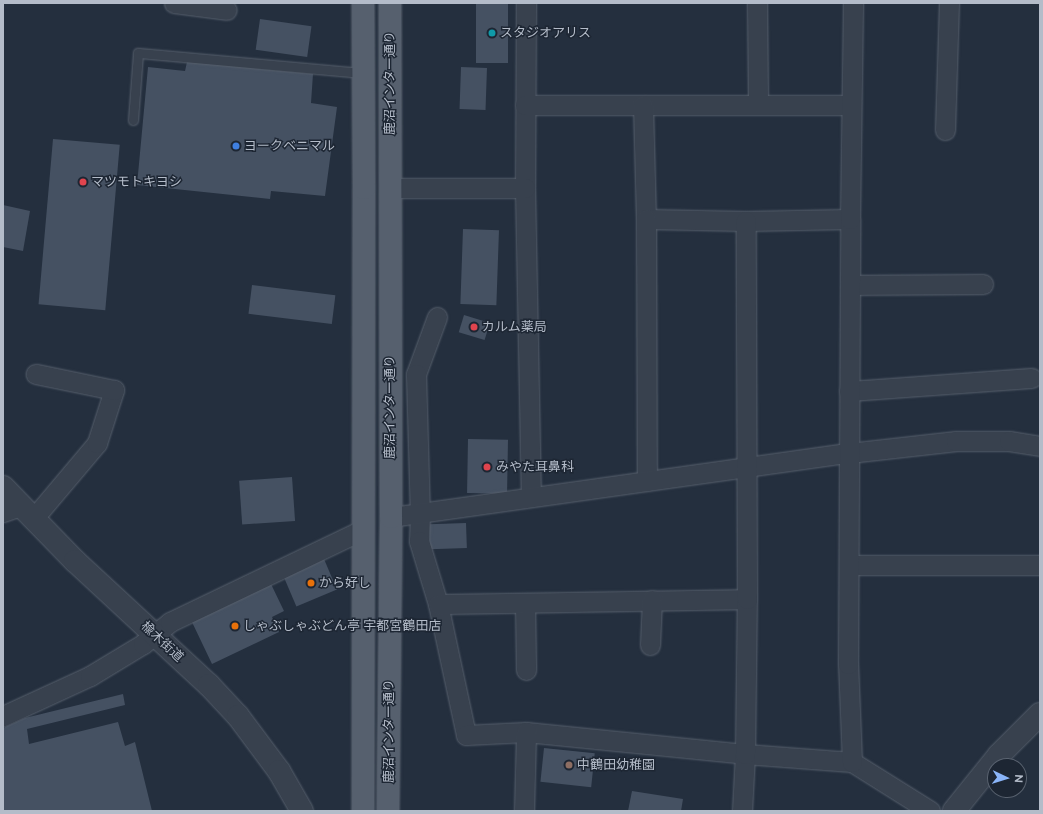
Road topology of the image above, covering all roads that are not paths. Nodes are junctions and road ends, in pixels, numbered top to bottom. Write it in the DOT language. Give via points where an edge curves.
graph roads {
  1 [pos="174,3"];
  2 [pos="363,3"];
  3 [pos="390,3"];
  4 [pos="526,3"];
  5 [pos="757,3"];
  6 [pos="853,3"];
  7 [pos="949,3"];
  8 [pos="227,10"];
  9 [pos="363,73"];
  10 [pos="525,105"];
  11 [pos="643,105"];
  12 [pos="758,105"];
  13 [pos="850,105"];
  14 [pos="133,120"];
  15 [pos="945,130"];
  16 [pos="390,188"];
  17 [pos="525,188"];
  18 [pos="646,219"];
  19 [pos="850,219"];
  20 [pos="746,221"];
  21 [pos="983,284"];
  22 [pos="850,285"];
  23 [pos="437,317"];
  24 [pos="36,374"];
  25 [pos="1032,378"];
  26 [pos="849,391"];
  27 [pos="1040,446"];
  28 [pos="849,453"];
  29 [pos="746,468"];
  30 [pos="647,481"];
  31 [pos="3,487"];
  32 [pos="531,497"];
  33 [pos="19,512"];
  34 [pos="420,514"];
  35 [pos="391,517"];
  36 [pos="364,529"];
  37 [pos="849,565"];
  38 [pos="1040,565"];
  39 [pos="747,599"];
  40 [pos="652,600"];
  41 [pos="525,603"];
  42 [pos="438,604"];
  43 [pos="154,635"];
  44 [pos="650,645"];
  45 [pos="526,670"];
  46 [pos="1040,714"];
  47 [pos="3,716"];
  48 [pos="526,732"];
  49 [pos="745,754"];
  50 [pos="852,762"];
  51 [pos="302,811"];
  52 [pos="363,811"];
  53 [pos="388,811"];
  54 [pos="524,811"];
  55 [pos="742,811"];
  56 [pos="930,811"];
  57 [pos="954,811"];
  1 -- 8 [label="street"];
  2 -- 9 [label="main road, 鹿沼インター通り"];
  3 -- 16 [label="main road, 鹿沼インター通り"];
  4 -- 10 [label="street"];
  5 -- 12 [label="street"];
  6 -- 13 [label="street"];
  7 -- 15 [label="street"];
  9 -- 14 [label="lane" via="138,53"];
  9 -- 36 [label="main road, 鹿沼インター通り"];
  10 -- 11 [label="street"];
  10 -- 17 [label="street"];
  11 -- 12 [label="street"];
  11 -- 18 [label="street"];
  12 -- 13 [label="street"];
  13 -- 19 [label="street"];
  16 -- 17 [label="street"];
  16 -- 35 [label="main road, 鹿沼インター通り"];
  17 -- 32 [label="street"];
  18 -- 20 [label="street"];
  18 -- 30 [label="street"];
  19 -- 20 [label="street"];
  19 -- 22 [label="street"];
  20 -- 29 [label="street"];
  21 -- 22 [label="street"];
  22 -- 26 [label="street"];
  23 -- 34 [label="street" via="416,374"];
  24 -- 33 [label="street" via="114,390 97,443"];
  25 -- 26 [label="street"];
  26 -- 28 [label="street"];
  27 -- 28 [label="street" via="1010,441 956,441"];
  28 -- 29 [label="street"];
  28 -- 37 [label="street"];
  29 -- 30 [label="street"];
  29 -- 39 [label="street"];
  30 -- 32 [label="street"];
  31 -- 33 [label="street, 楡木街道"];
  32 -- 34 [label="street"];
  33 -- 43 [label="street, 楡木街道"];
  34 -- 35 [label="street"];
  34 -- 42 [label="street" via="419,541"];
  35 -- 53 [label="main road, 鹿沼インター通り"];
  36 -- 43 [label="street" via="170,622"];
  36 -- 52 [label="main road, 鹿沼インター通り"];
  37 -- 38 [label="street"];
  37 -- 50 [label="street" via="848,664"];
  39 -- 40 [label="street"];
  39 -- 49 [label="street"];
  40 -- 41 [label="street"];
  40 -- 44 [label="street"];
  41 -- 42 [label="street"];
  41 -- 45 [label="street"];
  42 -- 48 [label="street" via="466,735"];
  43 -- 47 [label="street" via="90,676"];
  43 -- 51 [label="street, 楡木街道" via="209,685 238,716 279,771"];
  46 -- 57 [label="street" via="999,755"];
  48 -- 49 [label="street"];
  48 -- 54 [label="street"];
  49 -- 50 [label="street"];
  49 -- 55 [label="street"];
  50 -- 56 [label="street"];
}
